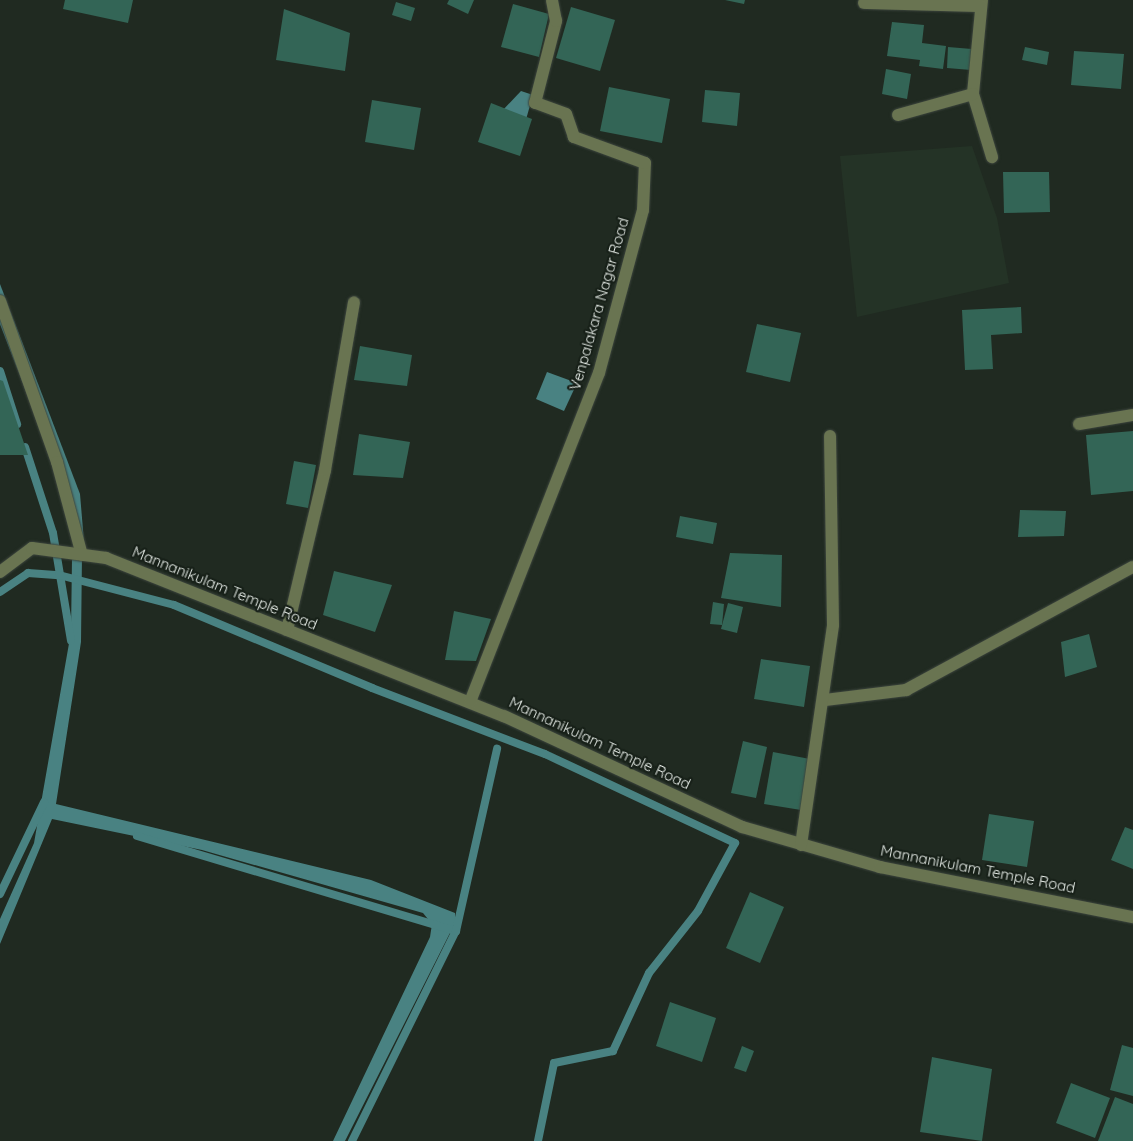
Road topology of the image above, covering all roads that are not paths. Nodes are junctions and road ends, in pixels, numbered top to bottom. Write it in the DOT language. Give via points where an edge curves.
graph roads {
  1 [pos="552,0"];
  2 [pos="864,3"];
  3 [pos="982,3"];
  4 [pos="973,94"];
  5 [pos="898,115"];
  6 [pos="992,157"];
  7 [pos="0,301"];
  8 [pos="354,302"];
  9 [pos="1133,415"];
  10 [pos="1079,424"];
  11 [pos="830,436"];
  12 [pos="82,555"];
  13 [pos="1133,567"];
  14 [pos="0,572"];
  15 [pos="287,630"];
  16 [pos="825,700"];
  17 [pos="470,702"];
  18 [pos="801,845"];
  19 [pos="1133,916"];
  1 -- 17 [label="street, Venpalakara Nagar Road" via="556,21 535,103 566,114 574,138 645,163 643,210 599,372"];
  2 -- 3 [label="street"];
  3 -- 4 [label="street"];
  4 -- 5 [label="street"];
  4 -- 6 [label="street"];
  7 -- 12 [label="street" via="57,462"];
  8 -- 15 [label="street" via="325,470"];
  9 -- 10 [label="street"];
  11 -- 16 [label="street" via="832,625"];
  12 -- 14 [label="street, Mannanikulam Temple Road" via="32,548"];
  12 -- 15 [label="street, Mannanikulam Temple Road" via="106,558"];
  13 -- 16 [label="street" via="906,690"];
  15 -- 17 [label="street, Mannanikulam Temple Road"];
  16 -- 18 [label="street"];
  17 -- 18 [label="street, Mannanikulam Temple Road" via="742,827"];
  18 -- 19 [label="street, Mannanikulam Temple Road" via="880,866"];
}
